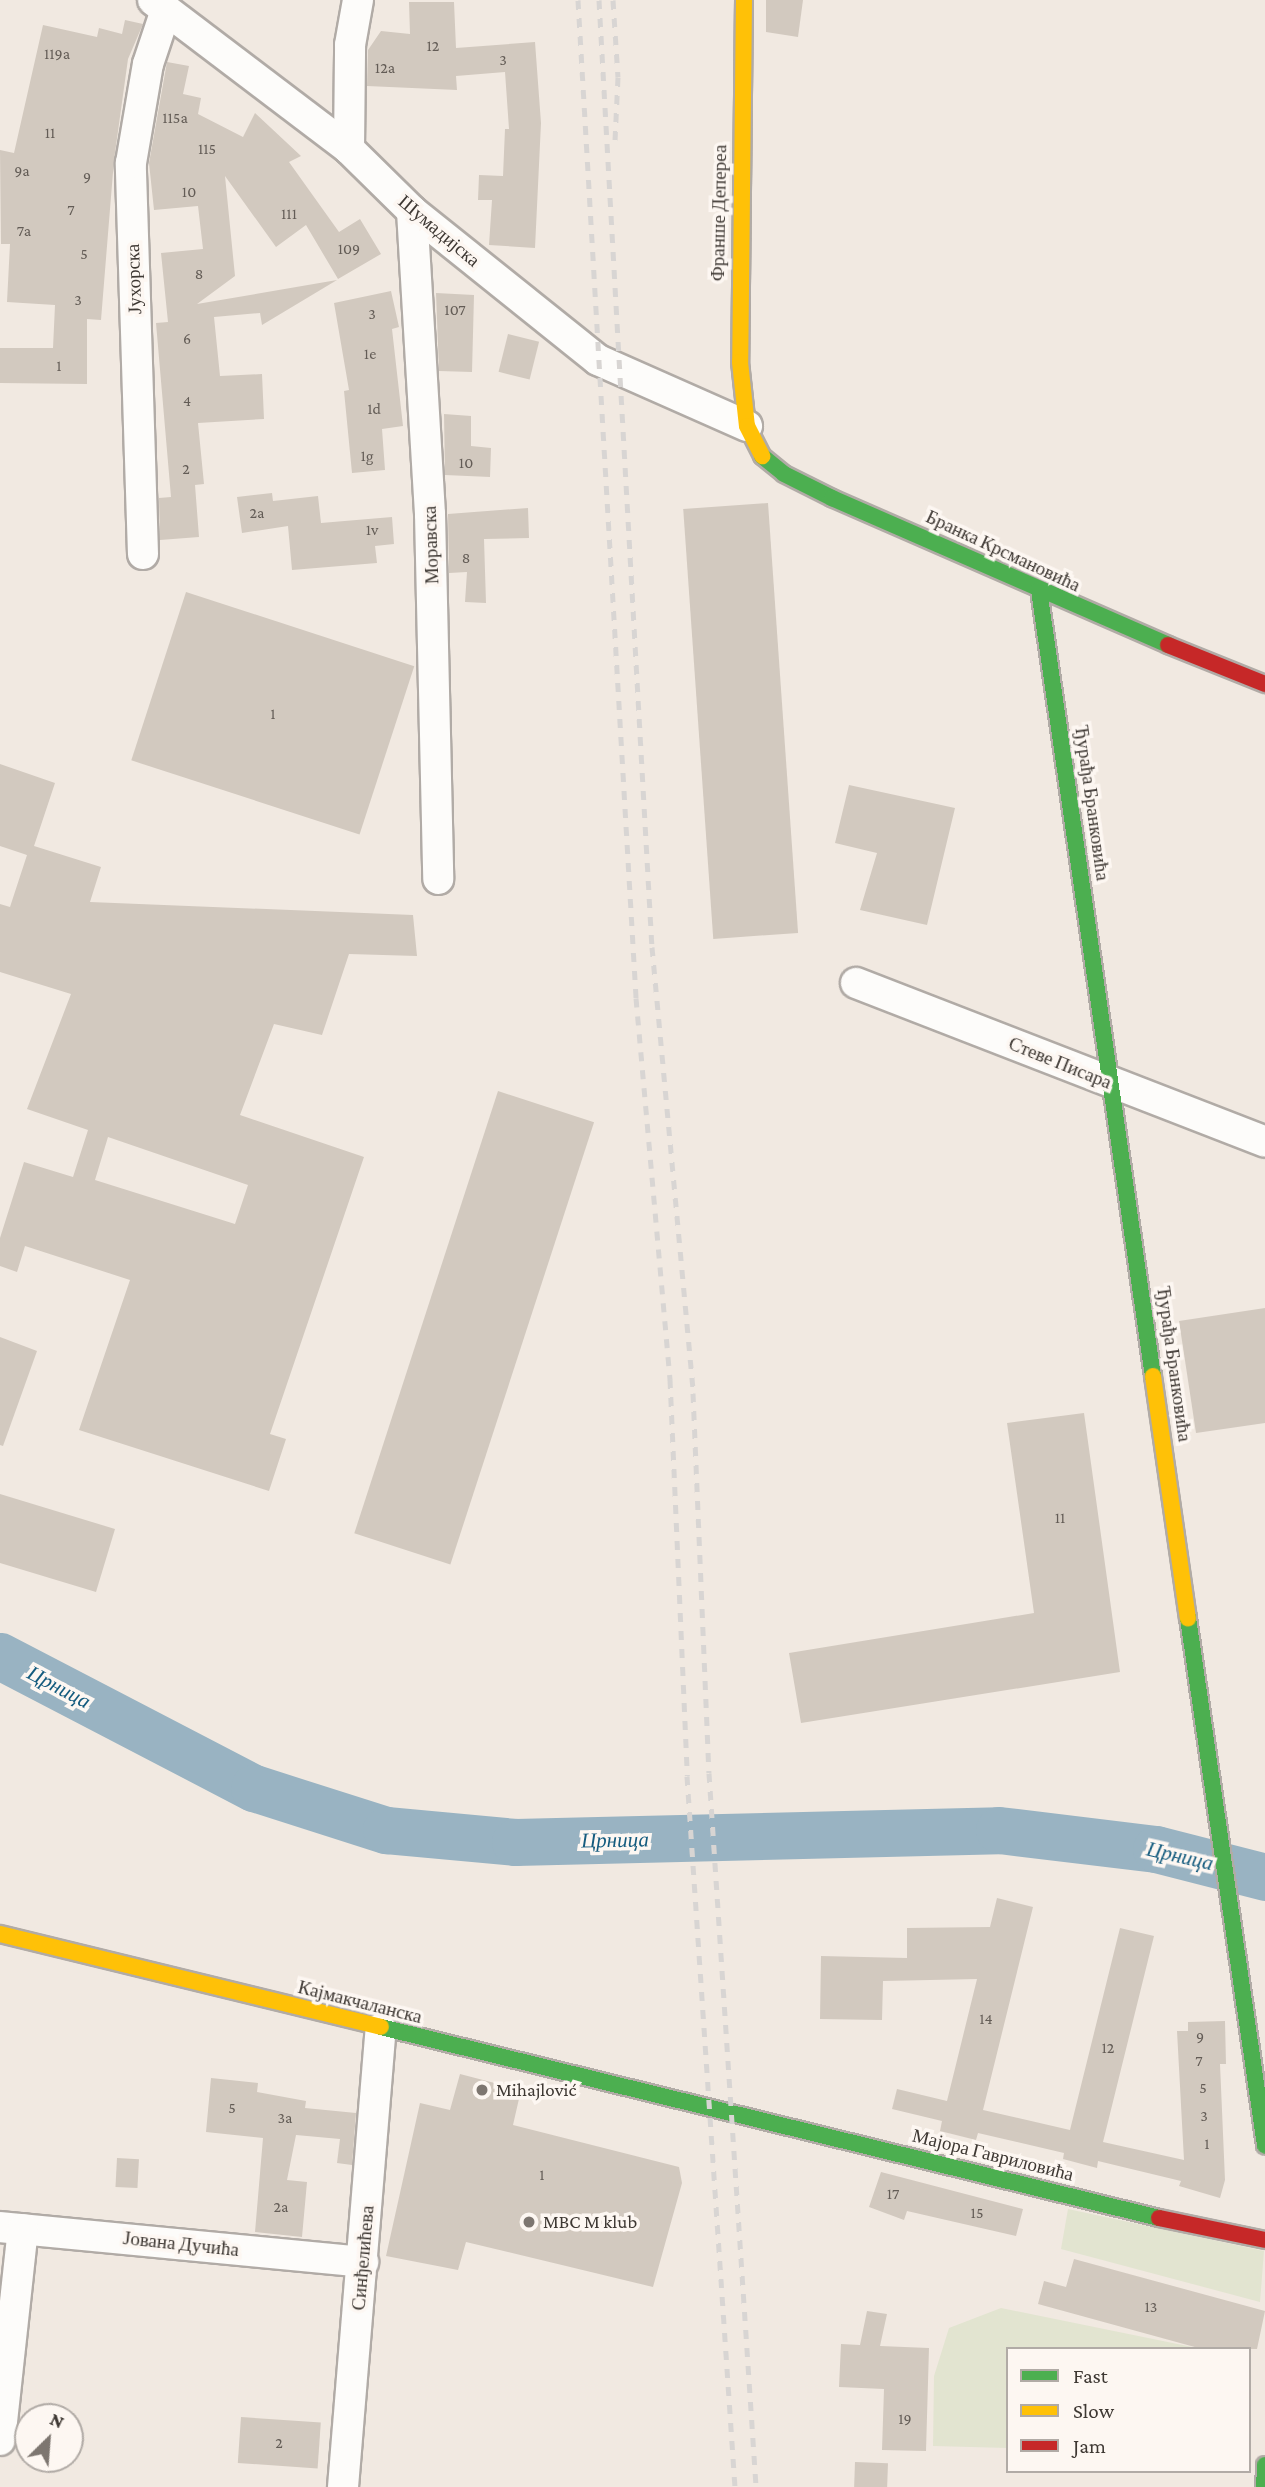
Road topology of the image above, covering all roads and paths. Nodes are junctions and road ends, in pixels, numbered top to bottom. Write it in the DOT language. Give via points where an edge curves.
graph roads {
  1 [pos="358,0"];
  2 [pos="744,0"];
  3 [pos="160,5"];
  4 [pos="349,149"];
  5 [pos="412,211"];
  6 [pos="747,426"];
  7 [pos="143,554"];
  8 [pos="1039,590"];
  9 [pos="1265,684"];
  10 [pos="438,879"];
  11 [pos="856,983"];
  12 [pos="1112,1083"];
  13 [pos="1265,1142"];
  14 [pos="0,1934"];
  15 [pos="381,2029"];
  16 [pos="711,2108"];
  17 [pos="1265,2145"];
  18 [pos="11,2228"];
  19 [pos="1265,2240"];
  20 [pos="363,2262"];
  21 [pos="0,2440"];
  22 [pos="1265,2465"];
  23 [pos="342,2487"];
  24 [pos="1264,2487"];
  1 -- 4 [label="street" via="350,45"];
  2 -- 6 [label="main road, Франше Депереа" via="738,278"];
  3 -- 4 [label="street, Шумадијска"];
  3 -- 7 [label="street, Јухорска" via="131,163"];
  4 -- 5 [label="street, Шумадијска"];
  5 -- 6 [label="street, Шумадијска" via="598,360"];
  5 -- 10 [label="street, Моравска" via="430,514"];
  6 -- 8 [label="main road, Бранка Крсмановића" via="761,456 784,474"];
  8 -- 9 [label="main road, Бранка Крсмановића" via="1166,647"];
  8 -- 12 [label="main road, Ђурађа Бранковића"];
  11 -- 12 [label="street, Стеве Писара"];
  12 -- 13 [label="street, Стеве Писара"];
  12 -- 17 [label="main road, Ђурађа Бранковића"];
  14 -- 15 [label="main road, Кајмакчаланска"];
  15 -- 16 [label="main road, Кајмакчаланска"];
  15 -- 20 [label="street, Синђелићева"];
  16 -- 19 [label="main road, Мајора Гавриловића"];
  18 -- 20 [label="street, Јована Дучића"];
  18 -- 21 [label="street"];
  20 -- 23 [label="street, Синђелићева"];
  22 -- 24 [label="main road"];
}
